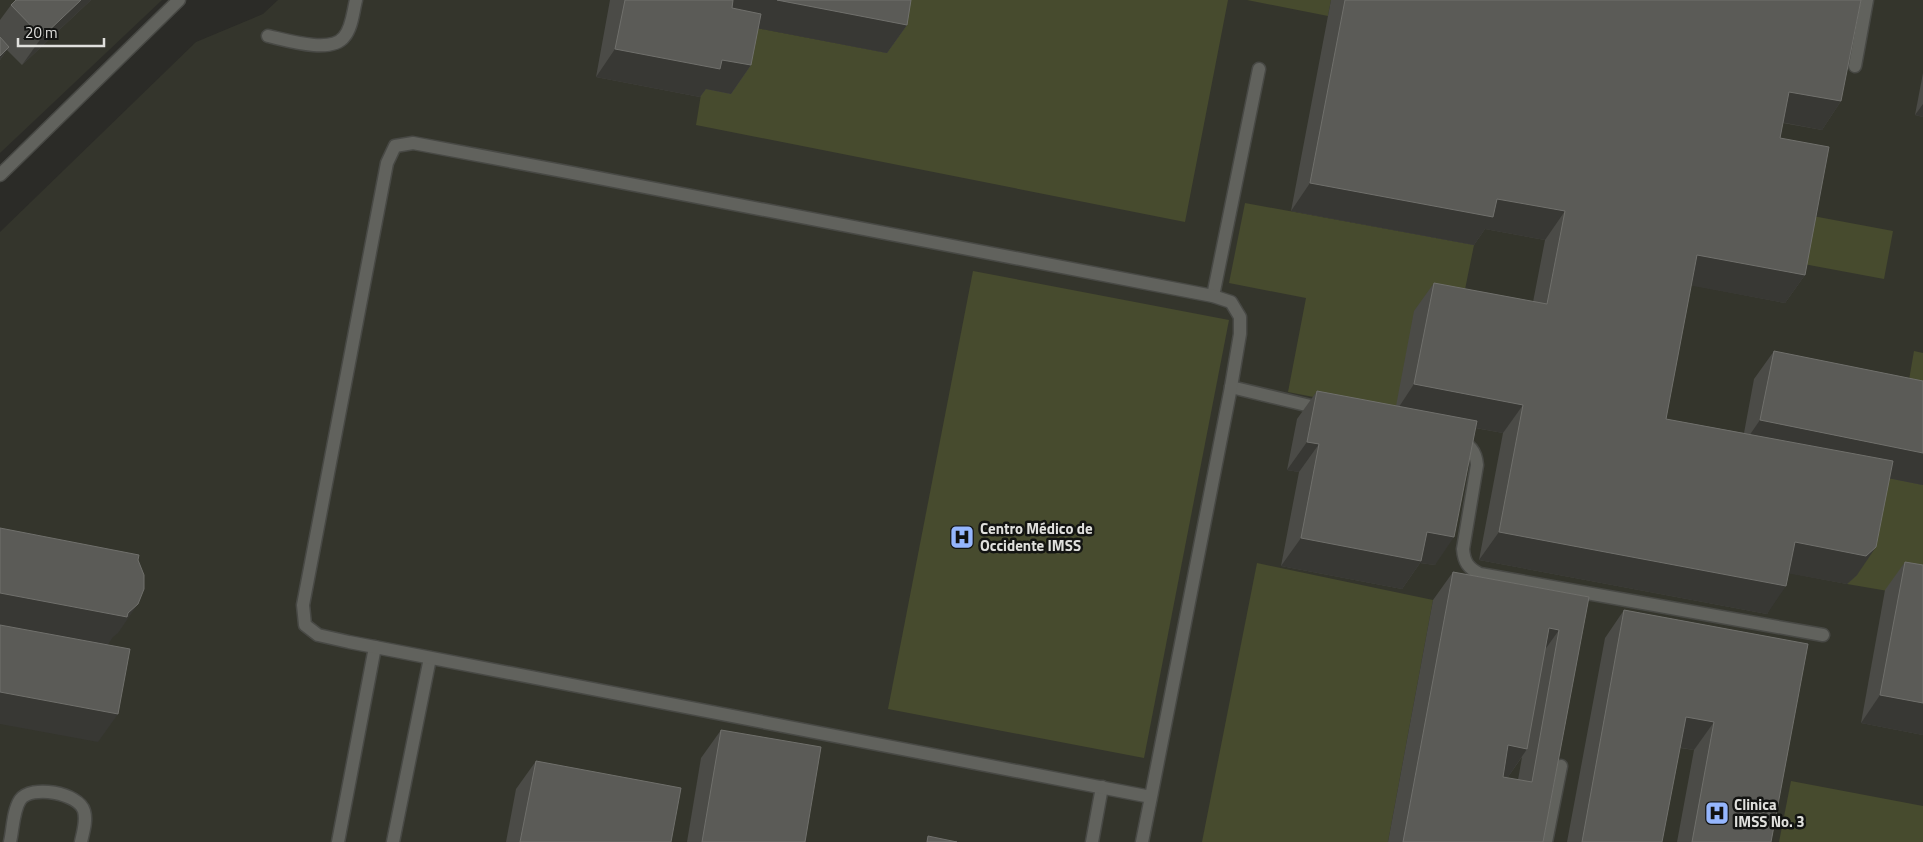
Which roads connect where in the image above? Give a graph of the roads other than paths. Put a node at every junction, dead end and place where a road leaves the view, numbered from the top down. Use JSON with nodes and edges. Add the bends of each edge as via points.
{"nodes":[{"id":1,"x":179,"y":0,"type":"edge"},
{"id":2,"x":356,"y":0,"type":"edge"},
{"id":3,"x":1868,"y":0,"type":"edge"},
{"id":4,"x":268,"y":36,"type":"dead end"},
{"id":5,"x":1855,"y":66,"type":"edge"},
{"id":6,"x":1259,"y":69,"type":"dead end"},
{"id":7,"x":0,"y":175,"type":"edge"},
{"id":8,"x":1213,"y":296,"type":"junction"},
{"id":9,"x":1231,"y":387,"type":"junction"},
{"id":10,"x":1336,"y":412,"type":"edge"},
{"id":11,"x":1442,"y":436,"type":"edge"},
{"id":12,"x":1823,"y":636,"type":"dead end"},
{"id":13,"x":375,"y":648,"type":"junction"},
{"id":14,"x":430,"y":658,"type":"junction"},
{"id":15,"x":1561,"y":766,"type":"edge"},
{"id":16,"x":1102,"y":787,"type":"junction"},
{"id":17,"x":1151,"y":797,"type":"junction"},
{"id":18,"x":10,"y":842,"type":"edge"},
{"id":19,"x":81,"y":842,"type":"edge"},
{"id":20,"x":338,"y":842,"type":"edge"},
{"id":21,"x":393,"y":842,"type":"edge"},
{"id":22,"x":1092,"y":842,"type":"edge"},
{"id":23,"x":1142,"y":842,"type":"edge"},
{"id":24,"x":1546,"y":842,"type":"edge"}],
"edges":[{"from":1,"to":7,"type":"street"},
{"from":2,"to":4,"type":"street","via":[[343,39],[333,45],[320,46]]},
{"from":3,"to":5,"type":"street"},
{"from":6,"to":8,"type":"street"},
{"from":8,"to":9,"type":"street","via":[[1231,302],[1240,317]]},
{"from":8,"to":13,"type":"street","via":[[413,143],[395,146],[387,163],[303,605],[305,625],[318,636]]},
{"from":9,"to":10,"type":"street"},
{"from":9,"to":17,"type":"street"},
{"from":11,"to":12,"type":"street","via":[[1470,446],[1476,455],[1463,549],[1464,560],[1470,569],[1480,574]]},
{"from":13,"to":14,"type":"street"},
{"from":13,"to":20,"type":"street"},
{"from":14,"to":16,"type":"street"},
{"from":14,"to":21,"type":"street"},
{"from":15,"to":24,"type":"street"},
{"from":16,"to":17,"type":"street"},
{"from":16,"to":22,"type":"street"},
{"from":17,"to":23,"type":"street"},
{"from":18,"to":19,"type":"street","via":[[21,799],[30,792],[41,792],[78,801],[84,810],[85,821]]}]}
